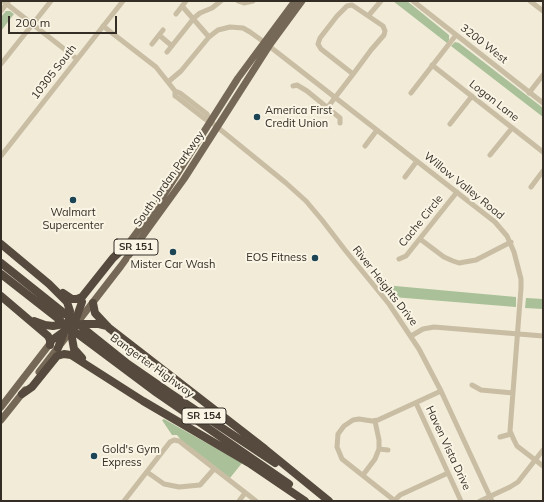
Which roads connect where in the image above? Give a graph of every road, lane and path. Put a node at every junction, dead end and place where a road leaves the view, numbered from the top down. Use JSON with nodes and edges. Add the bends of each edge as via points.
{"nodes":[{"id":1,"x":51,"y":1,"type":"edge"},
{"id":2,"x":123,"y":1,"type":"edge"},
{"id":3,"x":221,"y":1,"type":"edge"},
{"id":4,"x":238,"y":1,"type":"edge"},
{"id":5,"x":252,"y":1,"type":"edge"},
{"id":6,"x":295,"y":1,"type":"edge"},
{"id":7,"x":302,"y":1,"type":"edge"},
{"id":8,"x":381,"y":1,"type":"edge"},
{"id":9,"x":412,"y":1,"type":"edge"},
{"id":10,"x":530,"y":1,"type":"edge"},
{"id":11,"x":6,"y":2,"type":"edge"},
{"id":12,"x":184,"y":3,"type":"edge"},
{"id":13,"x":1,"y":11,"type":"edge"},
{"id":14,"x":543,"y":11,"type":"edge"},
{"id":15,"x":176,"y":14,"type":"dead end"},
{"id":16,"x":370,"y":16,"type":"junction"},
{"id":17,"x":194,"y":18,"type":"junction"},
{"id":18,"x":32,"y":24,"type":"junction"},
{"id":19,"x":103,"y":26,"type":"junction"},
{"id":20,"x":163,"y":30,"type":"dead end"},
{"id":21,"x":159,"y":35,"type":"junction"},
{"id":22,"x":456,"y":35,"type":"junction"},
{"id":23,"x":209,"y":37,"type":"junction"},
{"id":24,"x":152,"y":44,"type":"dead end"},
{"id":25,"x":267,"y":44,"type":"junction"},
{"id":26,"x":172,"y":46,"type":"junction"},
{"id":27,"x":167,"y":52,"type":"dead end"},
{"id":28,"x":77,"y":59,"type":"junction"},
{"id":29,"x":1,"y":64,"type":"edge"},
{"id":30,"x":432,"y":65,"type":"junction"},
{"id":31,"x":353,"y":74,"type":"junction"},
{"id":32,"x":543,"y":75,"type":"edge"},
{"id":33,"x":168,"y":82,"type":"junction"},
{"id":34,"x":293,"y":86,"type":"dead end"},
{"id":35,"x":529,"y":92,"type":"junction"},
{"id":36,"x":411,"y":93,"type":"dead end"},
{"id":37,"x":472,"y":96,"type":"junction"},
{"id":38,"x":335,"y":97,"type":"junction"},
{"id":39,"x":543,"y":103,"type":"edge"},
{"id":40,"x":327,"y":108,"type":"junction"},
{"id":41,"x":211,"y":122,"type":"junction"},
{"id":42,"x":340,"y":123,"type":"dead end"},
{"id":43,"x":450,"y":124,"type":"dead end"},
{"id":44,"x":217,"y":128,"type":"junction"},
{"id":45,"x":512,"y":128,"type":"junction"},
{"id":46,"x":378,"y":130,"type":"junction"},
{"id":47,"x":365,"y":146,"type":"dead end"},
{"id":48,"x":543,"y":152,"type":"edge"},
{"id":49,"x":490,"y":155,"type":"dead end"},
{"id":50,"x":1,"y":156,"type":"edge"},
{"id":51,"x":417,"y":161,"type":"junction"},
{"id":52,"x":543,"y":171,"type":"edge"},
{"id":53,"x":405,"y":177,"type":"dead end"},
{"id":54,"x":531,"y":187,"type":"dead end"},
{"id":55,"x":457,"y":192,"type":"junction"},
{"id":56,"x":420,"y":239,"type":"junction"},
{"id":57,"x":510,"y":242,"type":"junction"},
{"id":58,"x":1,"y":244,"type":"edge"},
{"id":59,"x":128,"y":244,"type":"junction"},
{"id":60,"x":399,"y":259,"type":"dead end"},
{"id":61,"x":1,"y":263,"type":"edge"},
{"id":62,"x":1,"y":274,"type":"edge"},
{"id":63,"x":49,"y":284,"type":"junction"},
{"id":64,"x":1,"y":296,"type":"edge"},
{"id":65,"x":82,"y":302,"type":"joint"},
{"id":66,"x":93,"y":303,"type":"junction"},
{"id":67,"x":29,"y":319,"type":"junction"},
{"id":68,"x":72,"y":324,"type":"junction"},
{"id":69,"x":109,"y":328,"type":"junction"},
{"id":70,"x":518,"y":334,"type":"junction"},
{"id":71,"x":411,"y":336,"type":"junction"},
{"id":72,"x":543,"y":336,"type":"edge"},
{"id":73,"x":55,"y":338,"type":"joint"},
{"id":74,"x":50,"y":344,"type":"junction"},
{"id":75,"x":58,"y":348,"type":"joint"},
{"id":76,"x":97,"y":371,"type":"junction"},
{"id":77,"x":472,"y":385,"type":"dead end"},
{"id":78,"x":441,"y":391,"type":"junction"},
{"id":79,"x":513,"y":393,"type":"junction"},
{"id":80,"x":22,"y":394,"type":"junction"},
{"id":81,"x":416,"y":403,"type":"junction"},
{"id":82,"x":1,"y":407,"type":"edge"},
{"id":83,"x":1,"y":420,"type":"edge"},
{"id":84,"x":375,"y":421,"type":"junction"},
{"id":85,"x":511,"y":434,"type":"junction"},
{"id":86,"x":500,"y":437,"type":"dead end"},
{"id":87,"x":379,"y":449,"type":"junction"},
{"id":88,"x":388,"y":450,"type":"dead end"},
{"id":89,"x":543,"y":450,"type":"edge"},
{"id":90,"x":535,"y":460,"type":"junction"},
{"id":91,"x":543,"y":466,"type":"edge"},
{"id":92,"x":214,"y":469,"type":"junction"},
{"id":93,"x":147,"y":472,"type":"junction"},
{"id":94,"x":448,"y":473,"type":"junction"},
{"id":95,"x":363,"y":475,"type":"junction"},
{"id":96,"x":245,"y":493,"type":"junction"},
{"id":97,"x":491,"y":499,"type":"edge"},
{"id":98,"x":124,"y":501,"type":"edge"},
{"id":99,"x":239,"y":501,"type":"edge"},
{"id":100,"x":256,"y":501,"type":"edge"},
{"id":101,"x":305,"y":501,"type":"edge"},
{"id":102,"x":312,"y":501,"type":"edge"},
{"id":103,"x":328,"y":501,"type":"edge"},
{"id":104,"x":395,"y":501,"type":"edge"},
{"id":105,"x":461,"y":501,"type":"edge"},
{"id":106,"x":480,"y":501,"type":"edge"}],
"edges":[{"from":1,"to":18,"type":"street"},
{"from":2,"to":19,"type":"street","name":"10305 South"},
{"from":3,"to":17,"type":"street"},
{"from":4,"to":5,"type":"street"},
{"from":6,"to":25,"type":"main road","name":"South Jordan Parkway","number":"SR 151"},
{"from":7,"to":25,"type":"main road","name":"South Jordan Parkway","number":"SR 151"},
{"from":8,"to":16,"type":"street"},
{"from":9,"to":22,"type":"street","name":"3200 West"},
{"from":10,"to":14,"type":"street"},
{"from":11,"to":13,"type":"street"},
{"from":11,"to":18,"type":"street"},
{"from":12,"to":15,"type":"street"},
{"from":12,"to":17,"type":"street"},
{"from":16,"to":31,"type":"street","via":[[384,27],[385,33]]},
{"from":16,"to":31,"type":"street","via":[[352,5],[347,6],[319,39],[320,49]]},
{"from":17,"to":23,"type":"street"},
{"from":17,"to":26,"type":"street"},
{"from":18,"to":28,"type":"street"},
{"from":18,"to":29,"type":"street"},
{"from":19,"to":28,"type":"street","name":"10305 South"},
{"from":19,"to":33,"type":"street","name":"River Heights Drive","via":[[150,62]]},
{"from":20,"to":21,"type":"street"},
{"from":21,"to":24,"type":"street"},
{"from":21,"to":26,"type":"street"},
{"from":22,"to":30,"type":"street"},
{"from":22,"to":35,"type":"street","name":"3200 West"},
{"from":23,"to":25,"type":"street","name":"Willow Valley Road","via":[[222,28],[243,28]]},
{"from":23,"to":33,"type":"street","via":[[181,71]]},
{"from":25,"to":38,"type":"street","name":"Willow Valley Road"},
{"from":25,"to":41,"type":"main road","name":"South Jordan Parkway","number":"SR 151","via":[[235,83]]},
{"from":25,"to":44,"type":"main road","name":"South Jordan Parkway","number":"SR 151"},
{"from":26,"to":27,"type":"street"},
{"from":28,"to":50,"type":"street","name":"10305 South"},
{"from":30,"to":36,"type":"street"},
{"from":30,"to":37,"type":"street","name":"Logan Lane"},
{"from":31,"to":38,"type":"street"},
{"from":32,"to":35,"type":"street"},
{"from":33,"to":41,"type":"street","name":"River Heights Drive","via":[[175,91],[175,96],[204,120]]},
{"from":34,"to":40,"type":"street","via":[[301,87]]},
{"from":35,"to":39,"type":"street","name":"3200 West"},
{"from":37,"to":43,"type":"street"},
{"from":37,"to":45,"type":"street","name":"Logan Lane"},
{"from":38,"to":40,"type":"street"},
{"from":38,"to":46,"type":"street","name":"Willow Valley Road"},
{"from":40,"to":42,"type":"street","via":[[340,118]]},
{"from":41,"to":44,"type":"street","name":"River Heights Drive"},
{"from":41,"to":59,"type":"main road","name":"South Jordan Parkway","number":"SR 151","via":[[158,204]]},
{"from":44,"to":66,"type":"main road","name":"South Jordan Parkway","number":"SR 151","via":[[184,179]]},
{"from":44,"to":71,"type":"street","name":"River Heights Drive","via":[[286,182],[308,204],[382,294]]},
{"from":45,"to":48,"type":"street","name":"Logan Lane"},
{"from":45,"to":49,"type":"street"},
{"from":46,"to":47,"type":"street"},
{"from":46,"to":51,"type":"street","name":"Willow Valley Road"},
{"from":51,"to":53,"type":"street"},
{"from":51,"to":55,"type":"street","name":"Willow Valley Road"},
{"from":52,"to":54,"type":"street"},
{"from":55,"to":56,"type":"street","name":"Cache Circle"},
{"from":55,"to":57,"type":"street","name":"Willow Valley Road","via":[[495,222]]},
{"from":56,"to":57,"type":"street","via":[[444,257],[459,262],[473,261]]},
{"from":56,"to":60,"type":"street","name":"Cache Circle","via":[[406,256]]},
{"from":57,"to":70,"type":"street","name":"Willow Valley Road","via":[[521,284]]},
{"from":58,"to":63,"type":"highway"},
{"from":59,"to":63,"type":"highway","via":[[113,258],[81,298],[70,298]]},
{"from":59,"to":65,"type":"main road","name":"South Jordan Parkway","number":"SR 151"},
{"from":61,"to":68,"type":"highway","name":"Bangerter Highway","number":"SR 154"},
{"from":62,"to":68,"type":"highway","name":"Bangerter Highway","number":"SR 154"},
{"from":63,"to":68,"type":"highway","via":[[67,302]]},
{"from":64,"to":67,"type":"highway"},
{"from":65,"to":68,"type":"highway"},
{"from":66,"to":68,"type":"main road","name":"South Jordan Parkway","number":"SR 151"},
{"from":66,"to":69,"type":"highway","via":[[95,313]]},
{"from":67,"to":68,"type":"highway","via":[[50,326]]},
{"from":67,"to":74,"type":"highway","via":[[49,337]]},
{"from":68,"to":69,"type":"highway","via":[[91,323]]},
{"from":68,"to":73,"type":"highway"},
{"from":68,"to":75,"type":"highway"},
{"from":68,"to":76,"type":"highway","via":[[75,351]]},
{"from":68,"to":102,"type":"highway","name":"Bangerter Highway","number":"SR 154","via":[[151,389]]},
{"from":68,"to":103,"type":"highway","name":"Bangerter Highway","number":"SR 154"},
{"from":69,"to":103,"type":"highway"},
{"from":70,"to":71,"type":"street","via":[[434,327],[422,329]]},
{"from":70,"to":72,"type":"street"},
{"from":70,"to":79,"type":"street","name":"Willow Valley Road"},
{"from":71,"to":78,"type":"street","name":"River Heights Drive"},
{"from":73,"to":74,"type":"main road"},
{"from":74,"to":82,"type":"main road"},
{"from":75,"to":80,"type":"main road"},
{"from":76,"to":80,"type":"highway","via":[[73,355],[60,354],[32,387]]},
{"from":76,"to":101,"type":"highway"},
{"from":77,"to":79,"type":"street","via":[[481,390]]},
{"from":78,"to":81,"type":"street"},
{"from":78,"to":97,"type":"street","name":"River Heights Drive"},
{"from":79,"to":85,"type":"street","name":"Willow Valley Road"},
{"from":80,"to":83,"type":"main road"},
{"from":81,"to":84,"type":"street"},
{"from":81,"to":94,"type":"street","name":"Haven Vista Drive"},
{"from":84,"to":87,"type":"street"},
{"from":84,"to":95,"type":"street","via":[[359,419],[350,422],[342,428],[337,437],[336,447],[341,457]]},
{"from":85,"to":86,"type":"street"},
{"from":85,"to":90,"type":"street","via":[[518,446]]},
{"from":87,"to":88,"type":"street"},
{"from":87,"to":95,"type":"street"},
{"from":89,"to":90,"type":"street"},
{"from":90,"to":91,"type":"street"},
{"from":90,"to":97,"type":"street","via":[[518,482]]},
{"from":92,"to":93,"type":"street","via":[[200,485],[179,487],[164,484]]},
{"from":92,"to":93,"type":"street","via":[[179,441],[174,440]]},
{"from":92,"to":96,"type":"street"},
{"from":93,"to":98,"type":"street"},
{"from":94,"to":104,"type":"street","via":[[399,496]]},
{"from":94,"to":105,"type":"street","name":"Haven Vista Drive"},
{"from":95,"to":104,"type":"street"},
{"from":96,"to":99,"type":"street"},
{"from":96,"to":100,"type":"street"},
{"from":97,"to":106,"type":"street"}]}
